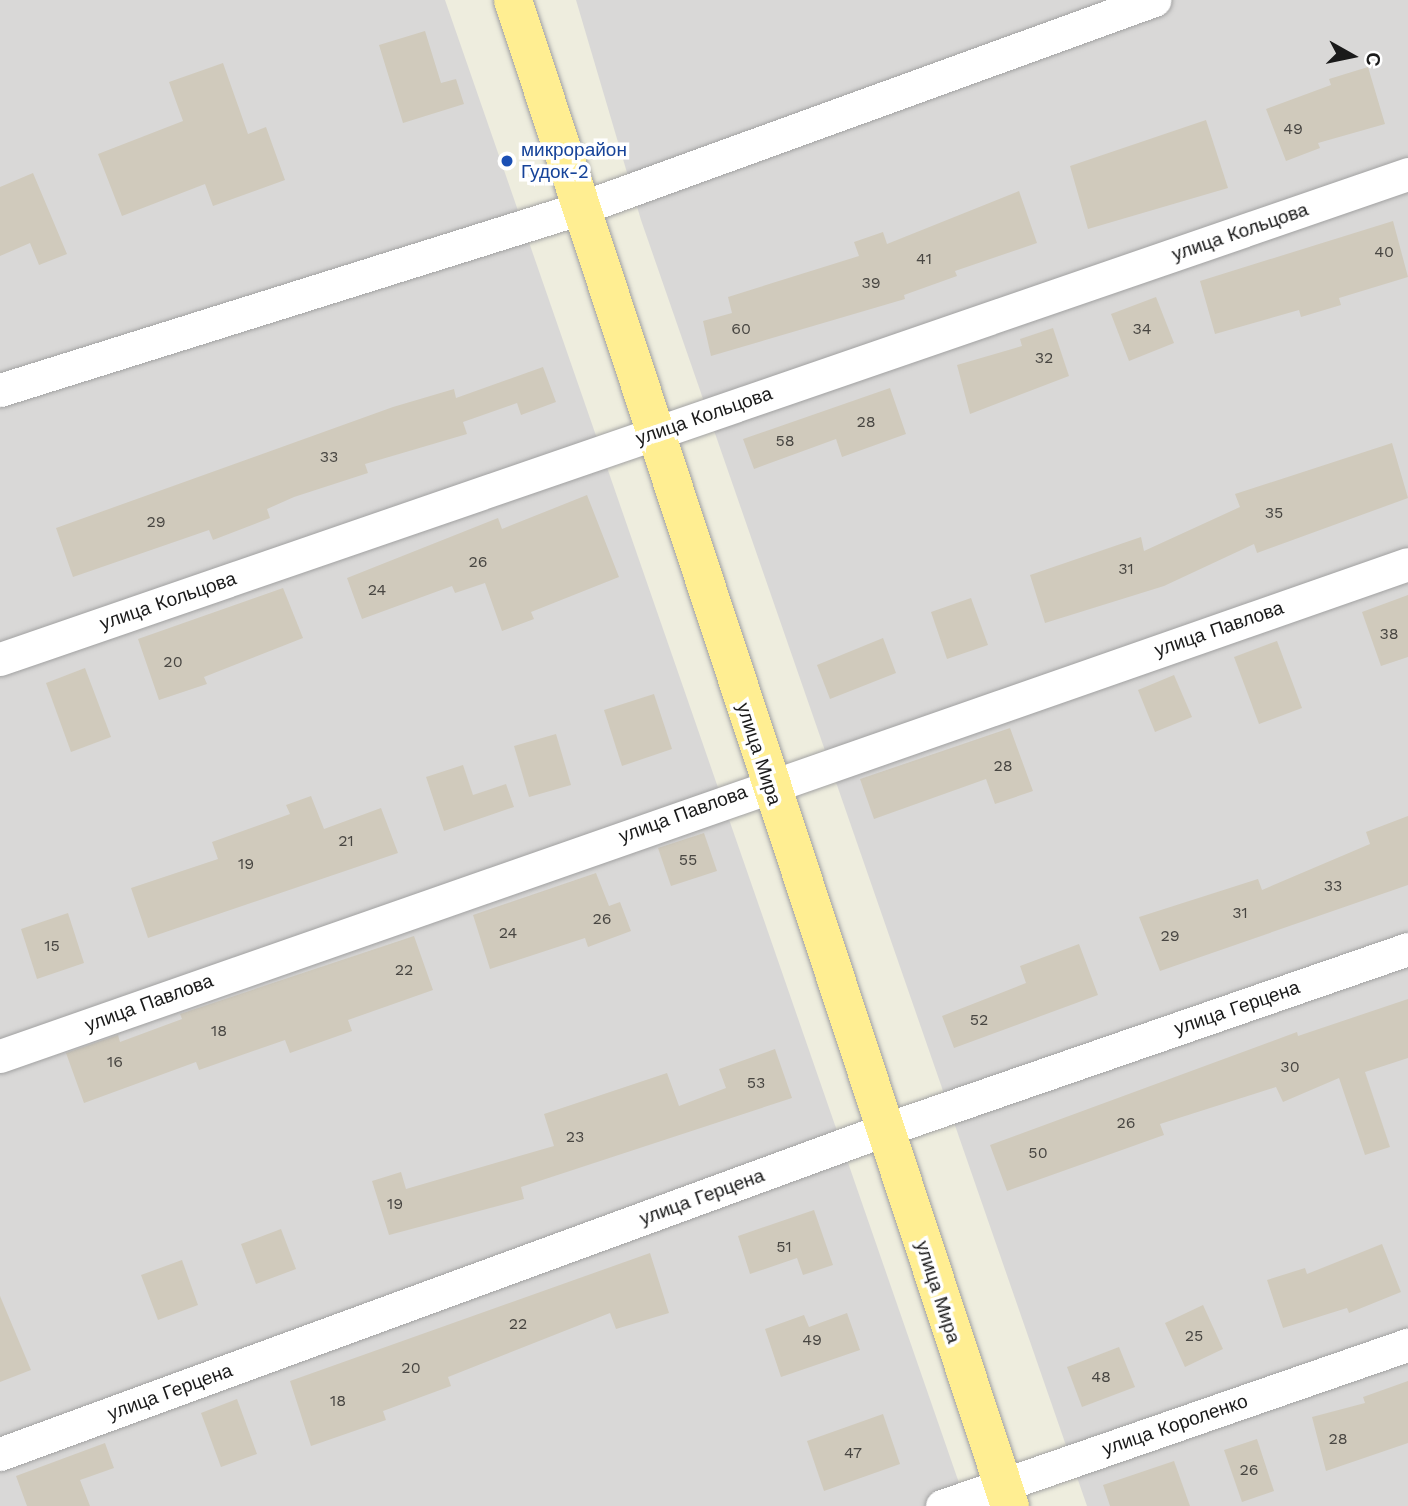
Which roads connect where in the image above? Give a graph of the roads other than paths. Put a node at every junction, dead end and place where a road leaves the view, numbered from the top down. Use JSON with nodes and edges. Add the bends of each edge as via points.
{"nodes":[{"id":1,"x":513,"y":0,"type":"edge"},
{"id":2,"x":1154,"y":0,"type":"edge"},
{"id":3,"x":1111,"y":7,"type":"edge"},
{"id":4,"x":1408,"y":174,"type":"edge"},
{"id":5,"x":581,"y":208,"type":"junction"},
{"id":6,"x":0,"y":390,"type":"edge"},
{"id":7,"x":658,"y":432,"type":"junction"},
{"id":8,"x":1408,"y":564,"type":"edge"},
{"id":9,"x":0,"y":659,"type":"edge"},
{"id":10,"x":768,"y":783,"type":"junction"},
{"id":11,"x":1408,"y":949,"type":"edge"},
{"id":12,"x":0,"y":1056,"type":"edge"},
{"id":13,"x":884,"y":1130,"type":"junction"},
{"id":14,"x":1408,"y":1345,"type":"edge"},
{"id":15,"x":0,"y":1454,"type":"edge"},
{"id":16,"x":1006,"y":1496,"type":"edge"},
{"id":17,"x":942,"y":1506,"type":"edge"}],
"edges":[{"from":1,"to":5,"type":"main road","name":"улица Мира"},
{"from":2,"to":3,"type":"street"},
{"from":3,"to":5,"type":"street"},
{"from":4,"to":7,"type":"street","name":"улица Кольцова"},
{"from":5,"to":6,"type":"street"},
{"from":5,"to":7,"type":"main road","name":"улица Мира"},
{"from":7,"to":9,"type":"street","name":"улица Кольцова"},
{"from":7,"to":10,"type":"main road","name":"улица Мира"},
{"from":8,"to":10,"type":"street","name":"улица Павлова"},
{"from":10,"to":12,"type":"street","name":"улица Павлова"},
{"from":10,"to":13,"type":"main road","name":"улица Мира"},
{"from":11,"to":13,"type":"street","name":"улица Герцена"},
{"from":13,"to":15,"type":"street","name":"улица Герцена"},
{"from":13,"to":16,"type":"main road","name":"улица Мира"},
{"from":14,"to":16,"type":"street","name":"улица Короленко"},
{"from":16,"to":17,"type":"street","name":"улица Короленко"}]}
